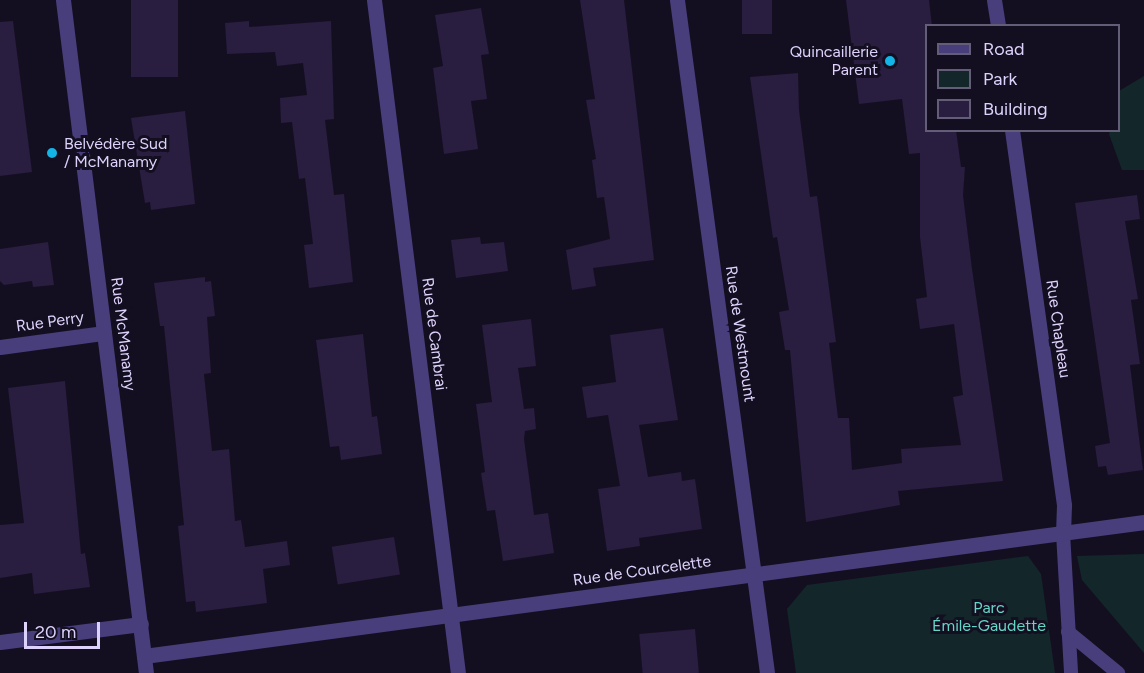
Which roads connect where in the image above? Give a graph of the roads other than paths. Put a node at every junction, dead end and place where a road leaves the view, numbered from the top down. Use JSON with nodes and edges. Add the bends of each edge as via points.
{"nodes":[{"id":1,"x":63,"y":0,"type":"edge"},
{"id":2,"x":374,"y":0,"type":"edge"},
{"id":3,"x":677,"y":0,"type":"edge"},
{"id":4,"x":994,"y":0,"type":"edge"},
{"id":5,"x":998,"y":24,"type":"edge"},
{"id":6,"x":1012,"y":132,"type":"edge"},
{"id":7,"x":104,"y":333,"type":"junction"},
{"id":8,"x":0,"y":347,"type":"edge"},
{"id":9,"x":1144,"y":522,"type":"edge"},
{"id":10,"x":1063,"y":533,"type":"junction"},
{"id":11,"x":754,"y":574,"type":"junction"},
{"id":12,"x":451,"y":615,"type":"junction"},
{"id":13,"x":141,"y":624,"type":"junction"},
{"id":14,"x":1068,"y":632,"type":"junction"},
{"id":15,"x":0,"y":642,"type":"edge"},
{"id":16,"x":144,"y":656,"type":"junction"},
{"id":17,"x":146,"y":673,"type":"edge"},
{"id":18,"x":458,"y":673,"type":"edge"},
{"id":19,"x":767,"y":673,"type":"edge"},
{"id":20,"x":1071,"y":673,"type":"edge"},
{"id":21,"x":1118,"y":673,"type":"edge"}],
"edges":[{"from":1,"to":7,"type":"street","name":"Rue McManamy"},
{"from":2,"to":12,"type":"street","name":"Rue de Cambrai"},
{"from":3,"to":11,"type":"street","name":"Rue de Westmount"},
{"from":4,"to":5,"type":"street"},
{"from":6,"to":10,"type":"street","name":"Rue Chapleau","via":[[1064,505]]},
{"from":7,"to":8,"type":"street","name":"Rue Perry"},
{"from":7,"to":13,"type":"street","name":"Rue McManamy"},
{"from":9,"to":10,"type":"street","name":"Rue de Courcelette"},
{"from":10,"to":11,"type":"street","name":"Rue de Courcelette"},
{"from":10,"to":14,"type":"lane"},
{"from":11,"to":12,"type":"street","name":"Rue de Courcelette"},
{"from":11,"to":19,"type":"street","name":"Rue de Westmount"},
{"from":12,"to":16,"type":"street","name":"Rue de Courcelette"},
{"from":12,"to":18,"type":"street","name":"Rue de Cambrai"},
{"from":13,"to":15,"type":"street"},
{"from":13,"to":16,"type":"street","name":"Rue McManamy"},
{"from":14,"to":20,"type":"lane"},
{"from":14,"to":21,"type":"lane"},
{"from":16,"to":17,"type":"street","name":"Rue McManamy"}]}
